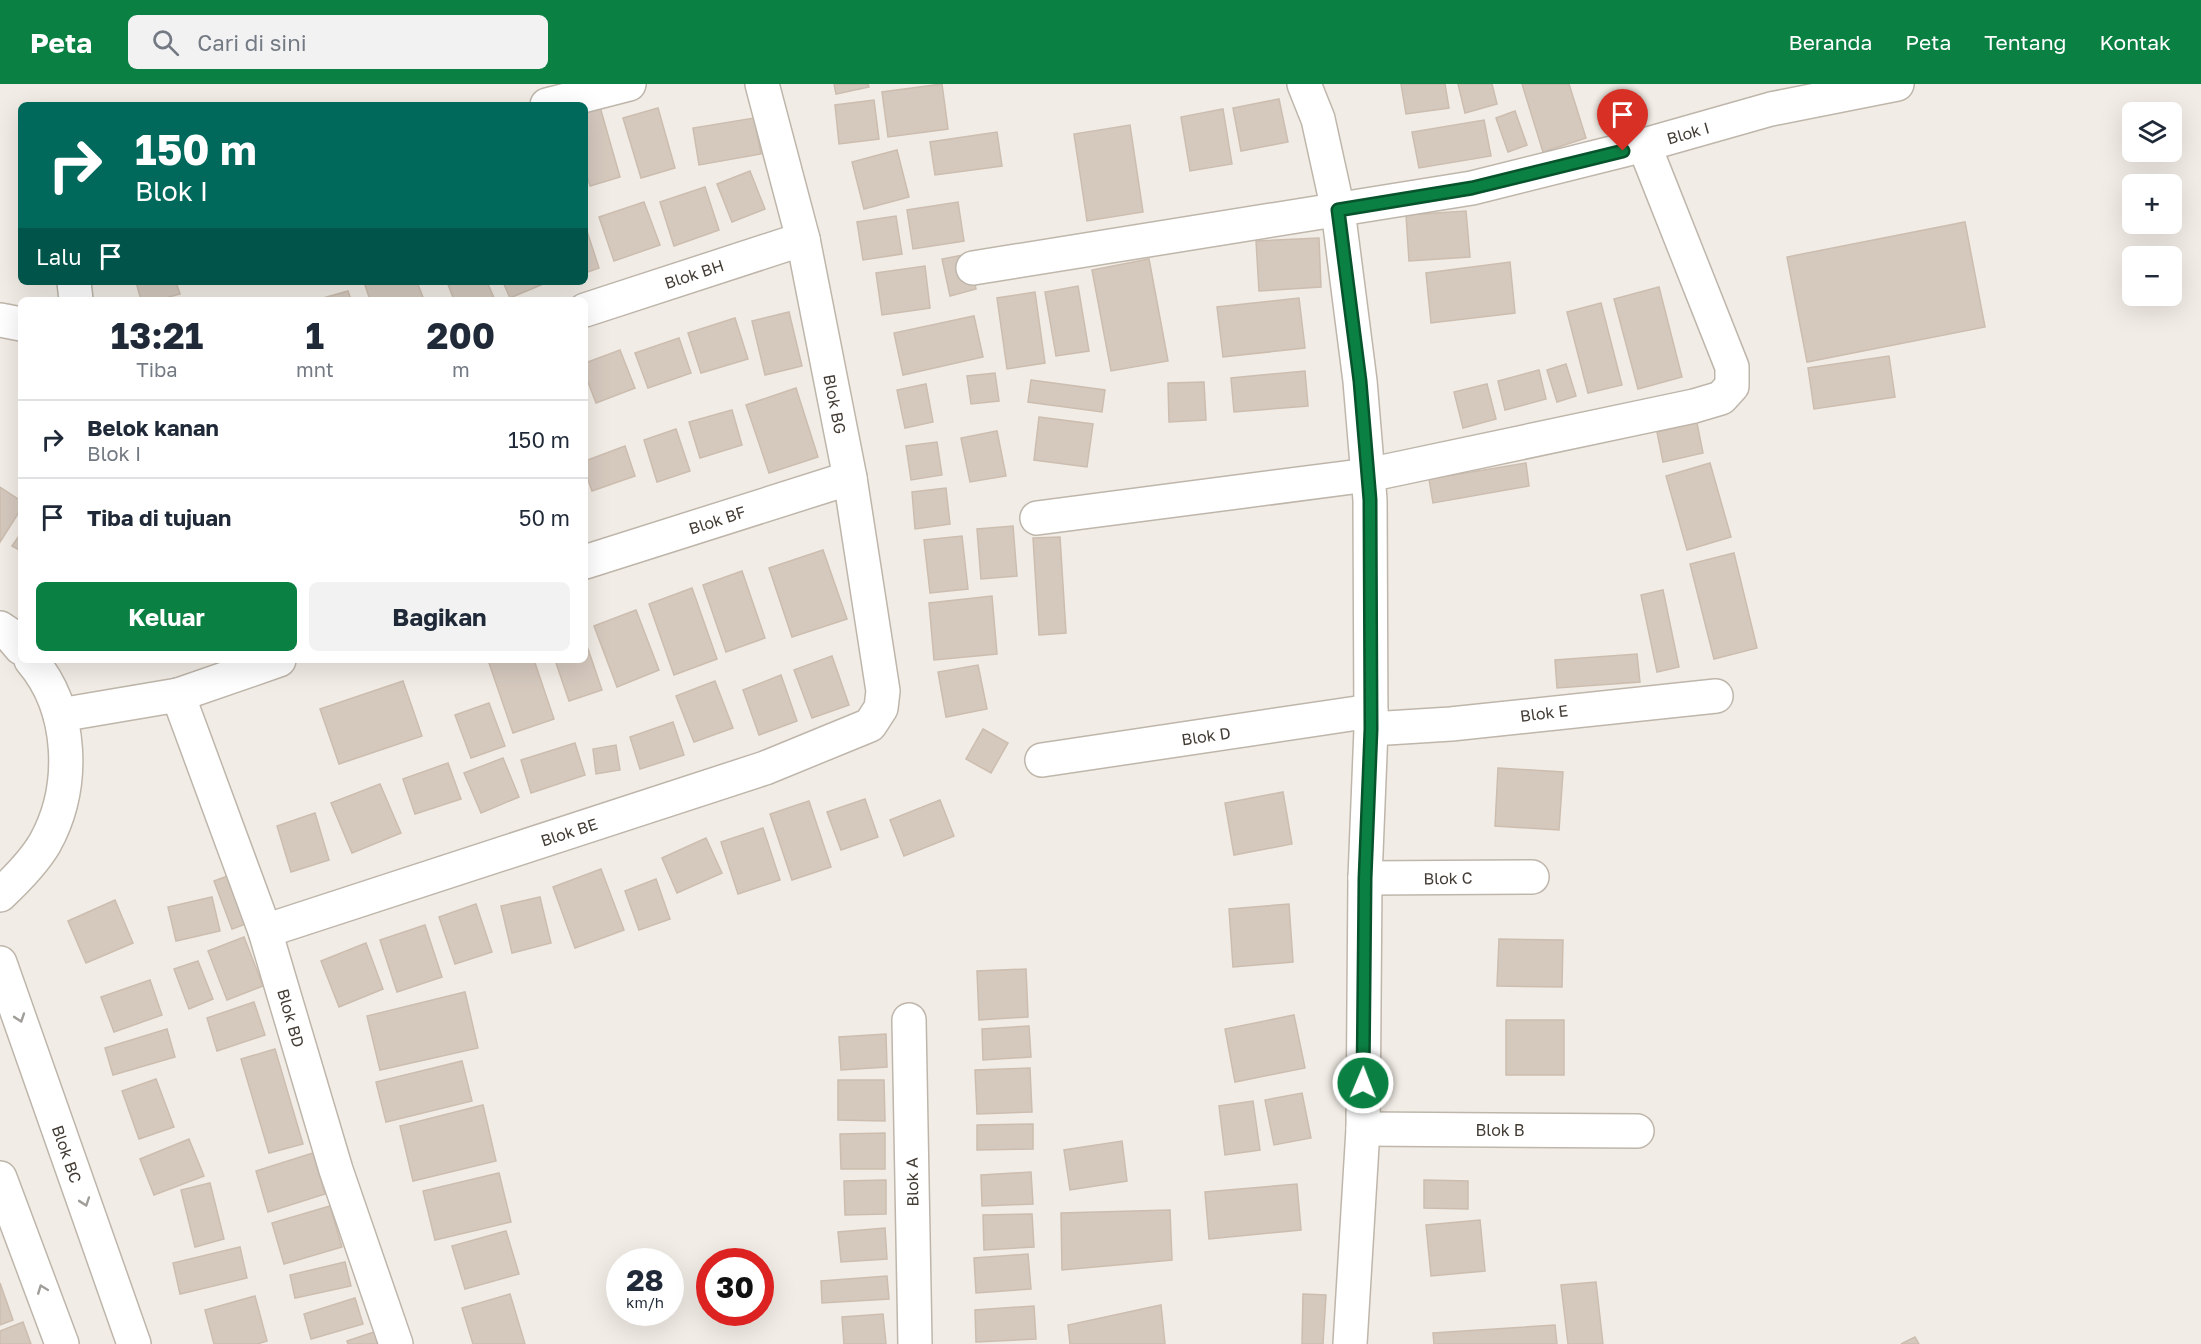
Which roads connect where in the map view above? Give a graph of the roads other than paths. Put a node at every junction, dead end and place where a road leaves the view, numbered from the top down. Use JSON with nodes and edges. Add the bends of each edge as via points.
{"nodes":[{"id":1,"x":629,"y":84,"type":"edge"},
{"id":2,"x":762,"y":84,"type":"edge"},
{"id":3,"x":1304,"y":84,"type":"edge"},
{"id":4,"x":1897,"y":84,"type":"edge"},
{"id":5,"x":559,"y":102,"type":"edge"},
{"id":6,"x":1644,"y":145,"type":"junction"},
{"id":7,"x":1338,"y":210,"type":"junction"},
{"id":8,"x":803,"y":239,"type":"junction"},
{"id":9,"x":974,"y":268,"type":"dead end"},
{"id":10,"x":588,"y":309,"type":"edge"},
{"id":11,"x":0,"y":321,"type":"edge"},
{"id":12,"x":18,"y":324,"type":"edge"},
{"id":13,"x":1368,"y":475,"type":"junction"},
{"id":14,"x":850,"y":478,"type":"junction"},
{"id":15,"x":1037,"y":518,"type":"dead end"},
{"id":16,"x":588,"y":561,"type":"edge"},
{"id":17,"x":0,"y":628,"type":"edge"},
{"id":18,"x":18,"y":644,"type":"edge"},
{"id":19,"x":33,"y":663,"type":"edge"},
{"id":20,"x":270,"y":663,"type":"edge"},
{"id":21,"x":178,"y":695,"type":"junction"},
{"id":22,"x":1716,"y":696,"type":"dead end"},
{"id":23,"x":60,"y":715,"type":"junction"},
{"id":24,"x":1371,"y":720,"type":"junction"},
{"id":25,"x":870,"y":725,"type":"joint"},
{"id":26,"x":1042,"y":760,"type":"dead end"},
{"id":27,"x":1532,"y":877,"type":"dead end"},
{"id":28,"x":1365,"y":879,"type":"junction"},
{"id":29,"x":0,"y":895,"type":"edge"},
{"id":30,"x":265,"y":931,"type":"junction"},
{"id":31,"x":0,"y":963,"type":"edge"},
{"id":32,"x":909,"y":1020,"type":"dead end"},
{"id":33,"x":1363,"y":1129,"type":"junction"},
{"id":34,"x":1637,"y":1131,"type":"dead end"},
{"id":35,"x":0,"y":1178,"type":"edge"},
{"id":36,"x":62,"y":1344,"type":"edge"},
{"id":37,"x":134,"y":1344,"type":"edge"},
{"id":38,"x":396,"y":1344,"type":"edge"},
{"id":39,"x":915,"y":1344,"type":"edge"},
{"id":40,"x":1350,"y":1344,"type":"edge"}],
"edges":[{"from":1,"to":5,"type":"street"},
{"from":2,"to":8,"type":"street","name":"Blok BG"},
{"from":3,"to":7,"type":"street","via":[[1318,119]]},
{"from":4,"to":6,"type":"street","name":"Blok I","via":[[1771,109]]},
{"from":6,"to":7,"type":"street","name":"Blok I","via":[[1472,188]]},
{"from":6,"to":13,"type":"street","via":[[1732,367],[1732,386],[1721,398],[1694,406]]},
{"from":7,"to":9,"type":"street","name":"Blok I"},
{"from":7,"to":13,"type":"street"},
{"from":8,"to":10,"type":"street","name":"Blok BH"},
{"from":8,"to":14,"type":"street","name":"Blok BG"},
{"from":11,"to":12,"type":"street"},
{"from":13,"to":15,"type":"street"},
{"from":13,"to":24,"type":"street"},
{"from":14,"to":16,"type":"street","name":"Blok BF"},
{"from":14,"to":25,"type":"street","name":"Blok BG","via":[[883,691],[881,708]]},
{"from":17,"to":18,"type":"street"},
{"from":19,"to":23,"type":"street"},
{"from":20,"to":21,"type":"street"},
{"from":21,"to":23,"type":"street"},
{"from":21,"to":30,"type":"street","name":"Blok BD"},
{"from":22,"to":24,"type":"street","name":"Blok E","via":[[1451,724]]},
{"from":23,"to":29,"type":"street","via":[[67,758],[61,802],[45,843]]},
{"from":24,"to":26,"type":"street","name":"Blok D"},
{"from":24,"to":28,"type":"street"},
{"from":25,"to":30,"type":"street","name":"Blok BE","via":[[765,768]]},
{"from":27,"to":28,"type":"street","name":"Blok C"},
{"from":28,"to":33,"type":"street"},
{"from":30,"to":38,"type":"street","name":"Blok BD","via":[[336,1170]]},
{"from":31,"to":37,"type":"street","name":"Blok BC","one_way":true},
{"from":32,"to":39,"type":"street","name":"Blok A"},
{"from":33,"to":34,"type":"street","name":"Blok B"},
{"from":33,"to":40,"type":"street"},
{"from":36,"to":35,"type":"street","one_way":true}]}
